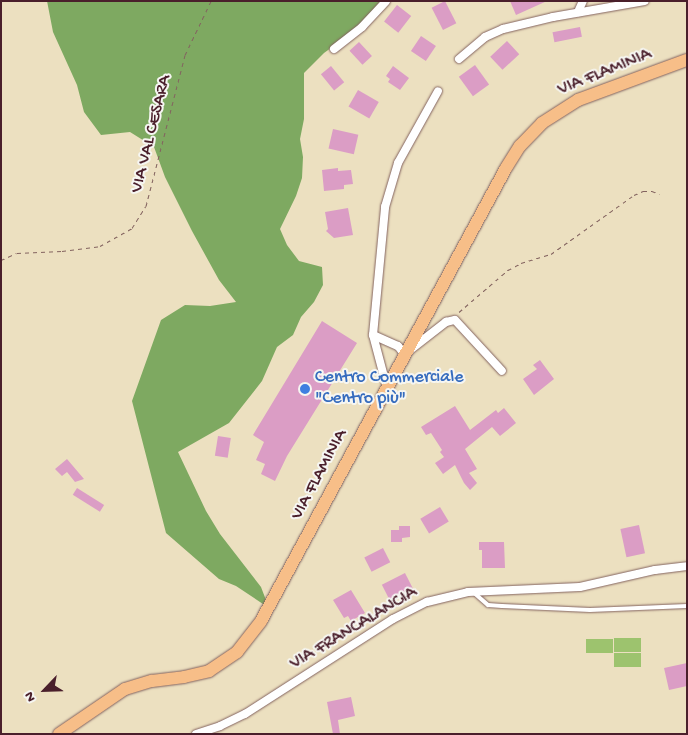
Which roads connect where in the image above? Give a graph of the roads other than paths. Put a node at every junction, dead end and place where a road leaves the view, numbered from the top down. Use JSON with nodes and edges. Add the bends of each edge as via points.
{"nodes":[{"id":1,"x":386,"y":1,"type":"edge"},
{"id":2,"x":584,"y":1,"type":"edge"},
{"id":3,"x":645,"y":1,"type":"edge"},
{"id":4,"x":578,"y":12,"type":"junction"},
{"id":5,"x":334,"y":49,"type":"dead end"},
{"id":6,"x":459,"y":59,"type":"dead end"},
{"id":7,"x":687,"y":60,"type":"edge"},
{"id":8,"x":438,"y":91,"type":"dead end"},
{"id":9,"x":373,"y":335,"type":"junction"},
{"id":10,"x":406,"y":354,"type":"junction"},
{"id":11,"x":381,"y":368,"type":"junction"},
{"id":12,"x":502,"y":371,"type":"dead end"},
{"id":13,"x":395,"y":373,"type":"junction"},
{"id":14,"x":387,"y":388,"type":"junction"},
{"id":15,"x":687,"y":566,"type":"edge"},
{"id":16,"x":474,"y":592,"type":"junction"},
{"id":17,"x":687,"y":606,"type":"edge"},
{"id":18,"x":59,"y":734,"type":"edge"},
{"id":19,"x":196,"y":734,"type":"edge"}],
"edges":[{"from":1,"to":5,"type":"street","via":[[362,27]]},
{"from":2,"to":4,"type":"street"},
{"from":3,"to":4,"type":"street"},
{"from":4,"to":6,"type":"street","via":[[492,33]]},
{"from":7,"to":10,"type":"main road","name":"VIA FLAMINIA","via":[[586,96],[549,118],[530,134],[506,168]]},
{"from":8,"to":9,"type":"street","via":[[413,133],[388,188]]},
{"from":9,"to":10,"type":"street","via":[[398,346]]},
{"from":9,"to":11,"type":"street"},
{"from":10,"to":12,"type":"street","via":[[449,320],[460,323]]},
{"from":10,"to":13,"type":"main road","name":"VIA FLAMINIA"},
{"from":11,"to":13,"type":"street"},
{"from":11,"to":14,"type":"street"},
{"from":13,"to":14,"type":"main road","name":"VIA FLAMINIA"},
{"from":14,"to":18,"type":"main road","name":"VIA FLAMINIA","via":[[261,621],[237,652],[209,671],[152,680],[125,689]]},
{"from":15,"to":16,"type":"street","name":"VIA FRANCALANCIA","via":[[580,587]]},
{"from":16,"to":17,"type":"lane","via":[[488,605],[502,606],[590,610]]},
{"from":16,"to":19,"type":"street","name":"VIA FRANCALANCIA","via":[[420,605],[253,709]]}]}
